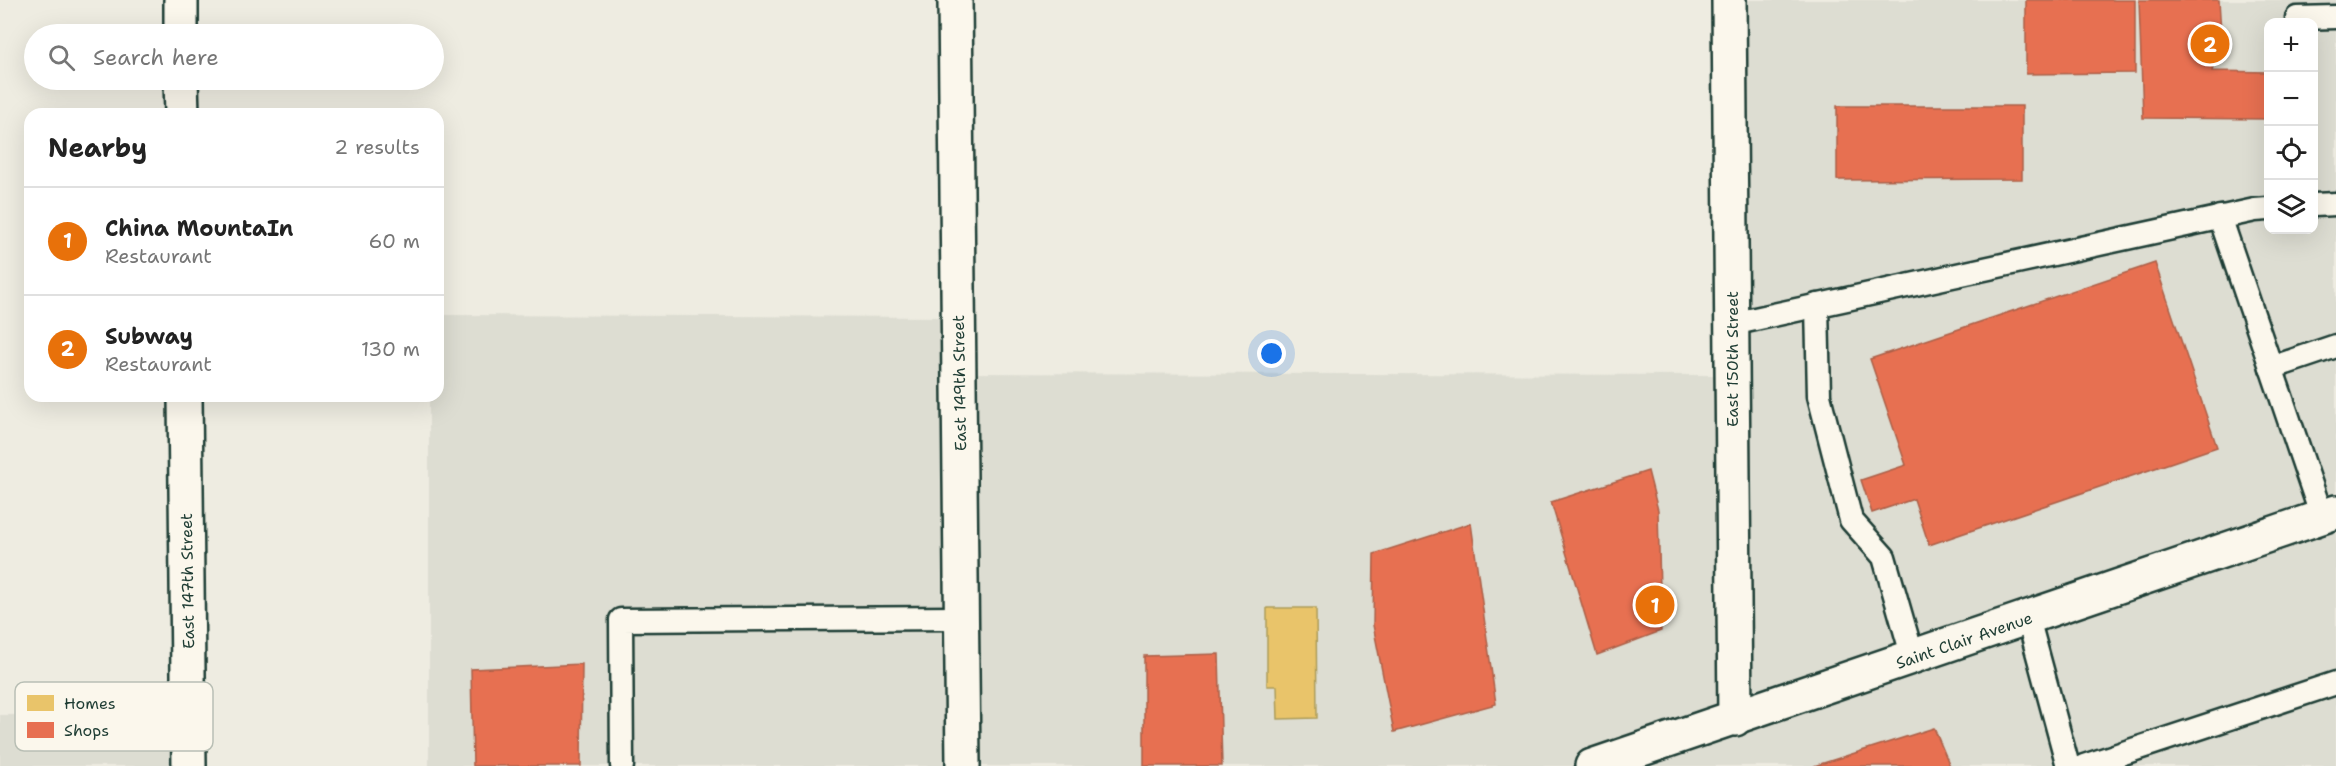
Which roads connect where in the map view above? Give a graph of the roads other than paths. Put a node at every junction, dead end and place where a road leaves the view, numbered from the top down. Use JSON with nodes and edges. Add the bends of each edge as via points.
{"nodes":[{"id":1,"x":181,"y":0,"type":"edge"},
{"id":2,"x":955,"y":0,"type":"edge"},
{"id":3,"x":1729,"y":0,"type":"edge"},
{"id":4,"x":2336,"y":17,"type":"edge"},
{"id":5,"x":2297,"y":18,"type":"dead end"},
{"id":6,"x":181,"y":24,"type":"edge"},
{"id":7,"x":182,"y":90,"type":"edge"},
{"id":8,"x":182,"y":108,"type":"edge"},
{"id":9,"x":2336,"y":204,"type":"edge"},
{"id":10,"x":2318,"y":205,"type":"edge"},
{"id":11,"x":2264,"y":210,"type":"edge"},
{"id":12,"x":2220,"y":217,"type":"junction"},
{"id":13,"x":1817,"y":305,"type":"junction"},
{"id":14,"x":1732,"y":324,"type":"junction"},
{"id":15,"x":2336,"y":346,"type":"edge"},
{"id":16,"x":2271,"y":368,"type":"junction"},
{"id":17,"x":185,"y":402,"type":"edge"},
{"id":18,"x":2329,"y":515,"type":"edge"},
{"id":19,"x":962,"y":618,"type":"junction"},
{"id":20,"x":2028,"y":618,"type":"junction"},
{"id":21,"x":1912,"y":658,"type":"junction"},
{"id":22,"x":188,"y":682,"type":"edge"},
{"id":23,"x":2336,"y":683,"type":"edge"},
{"id":24,"x":1735,"y":719,"type":"junction"},
{"id":25,"x":189,"y":751,"type":"edge"},
{"id":26,"x":189,"y":766,"type":"edge"},
{"id":27,"x":621,"y":766,"type":"edge"},
{"id":28,"x":963,"y":766,"type":"edge"},
{"id":29,"x":1592,"y":766,"type":"edge"},
{"id":30,"x":2068,"y":766,"type":"edge"},
{"id":31,"x":2084,"y":766,"type":"edge"}],
"edges":[{"from":1,"to":6,"type":"street"},
{"from":2,"to":19,"type":"street","name":"East 149th Street"},
{"from":3,"to":14,"type":"street","name":"East 150th Street"},
{"from":4,"to":5,"type":"lane"},
{"from":7,"to":8,"type":"street"},
{"from":9,"to":10,"type":"lane"},
{"from":11,"to":12,"type":"lane"},
{"from":12,"to":13,"type":"lane"},
{"from":12,"to":16,"type":"lane"},
{"from":13,"to":14,"type":"lane"},
{"from":13,"to":21,"type":"lane","via":[[1819,396],[1851,520],[1884,557]]},
{"from":14,"to":24,"type":"street","name":"East 150th Street"},
{"from":15,"to":16,"type":"lane"},
{"from":16,"to":18,"type":"lane"},
{"from":17,"to":22,"type":"street","name":"East 147th Street"},
{"from":18,"to":20,"type":"street","name":"Saint Clair Avenue"},
{"from":19,"to":27,"type":"lane","via":[[621,620]]},
{"from":19,"to":28,"type":"street","name":"East 149th Street"},
{"from":20,"to":21,"type":"street","name":"Saint Clair Avenue"},
{"from":20,"to":30,"type":"lane"},
{"from":21,"to":24,"type":"street","name":"Saint Clair Avenue"},
{"from":23,"to":31,"type":"lane"},
{"from":24,"to":29,"type":"street","name":"Saint Clair Avenue"},
{"from":25,"to":26,"type":"street","name":"East 147th Street"}]}
